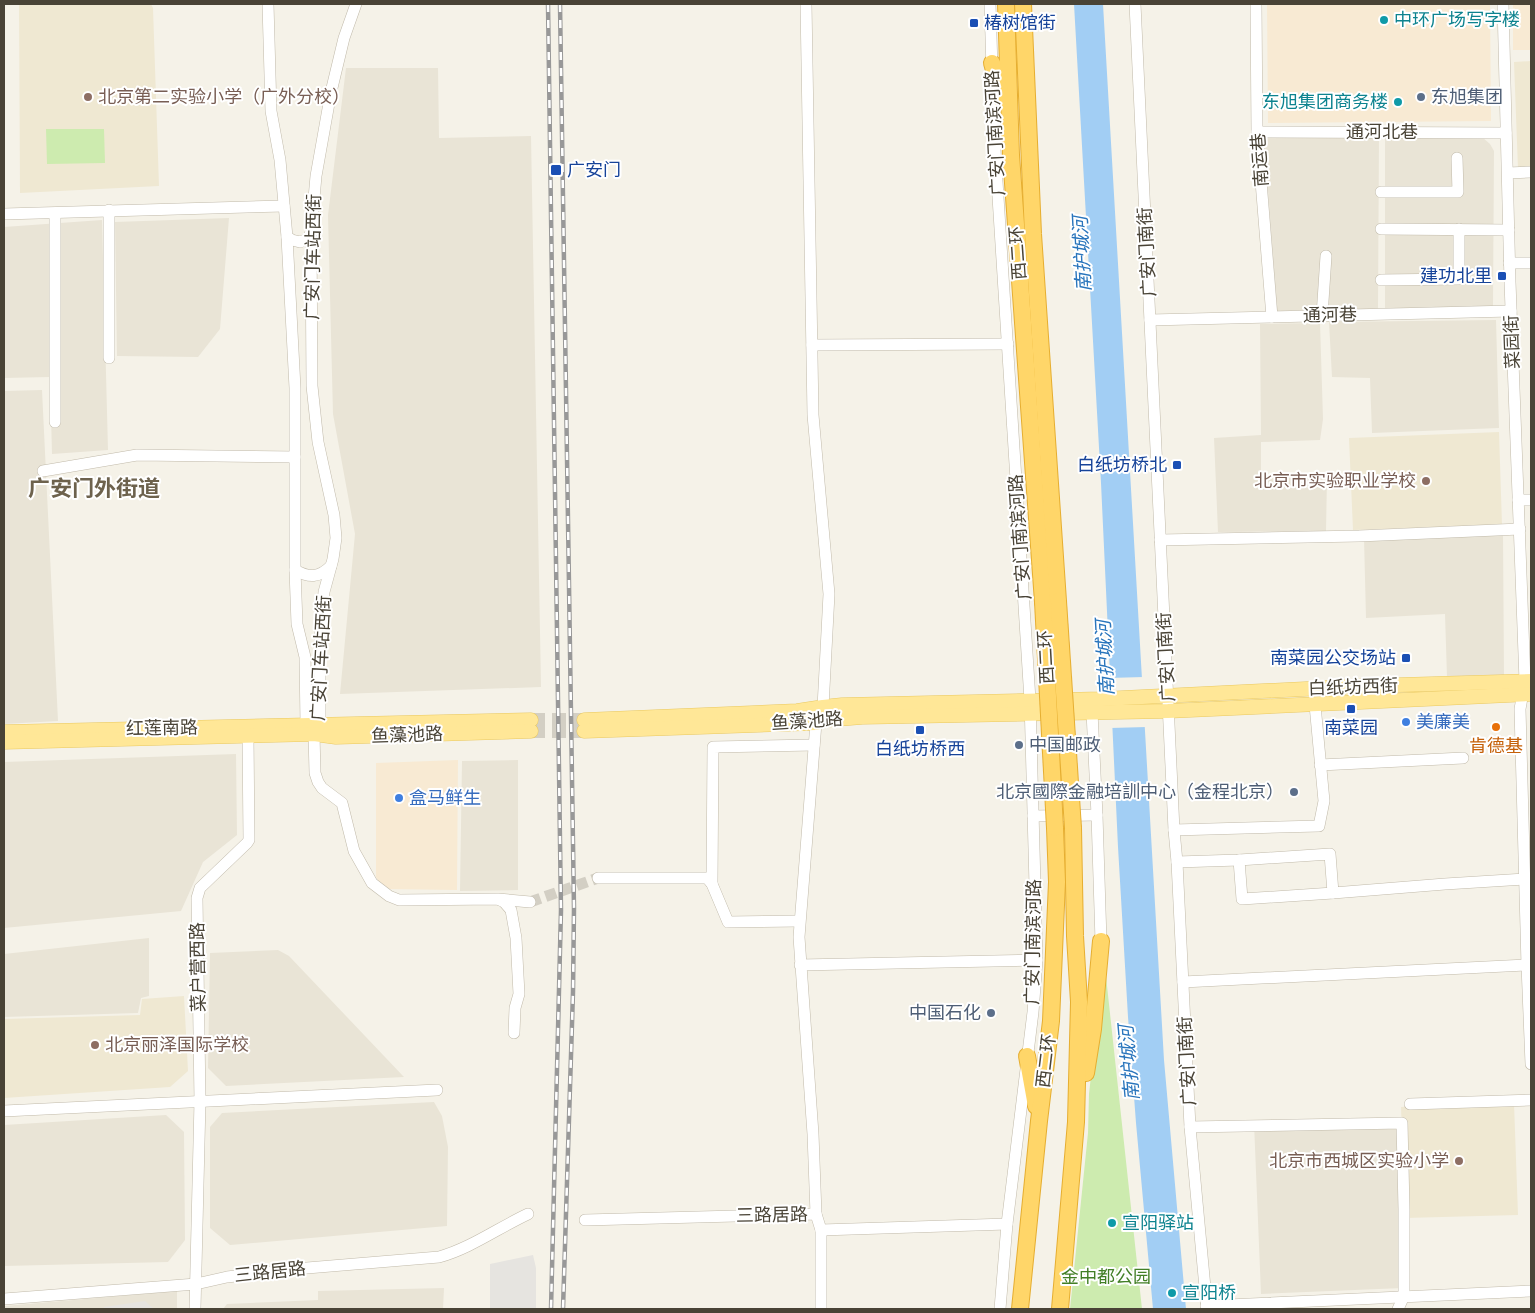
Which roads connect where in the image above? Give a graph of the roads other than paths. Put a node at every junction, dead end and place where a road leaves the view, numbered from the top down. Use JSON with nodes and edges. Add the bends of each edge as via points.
{"nodes":[{"id":1,"x":268,"y":4,"type":"edge"},
{"id":2,"x":356,"y":4,"type":"edge"},
{"id":3,"x":806,"y":4,"type":"edge"},
{"id":4,"x":990,"y":4,"type":"edge"},
{"id":5,"x":1006,"y":4,"type":"edge"},
{"id":6,"x":1023,"y":4,"type":"edge"},
{"id":7,"x":1135,"y":4,"type":"edge"},
{"id":8,"x":1141,"y":4,"type":"edge"},
{"id":9,"x":1256,"y":4,"type":"edge"},
{"id":10,"x":1503,"y":4,"type":"edge"},
{"id":11,"x":992,"y":63,"type":"junction"},
{"id":12,"x":1010,"y":123,"type":"junction"},
{"id":13,"x":1257,"y":132,"type":"junction"},
{"id":14,"x":1506,"y":133,"type":"junction"},
{"id":15,"x":1457,"y":158,"type":"dead end"},
{"id":16,"x":1531,"y":172,"type":"edge"},
{"id":17,"x":1508,"y":173,"type":"junction"},
{"id":18,"x":1381,"y":192,"type":"dead end"},
{"id":19,"x":284,"y":206,"type":"junction"},
{"id":20,"x":109,"y":210,"type":"junction"},
{"id":21,"x":55,"y":213,"type":"junction"},
{"id":22,"x":4,"y":214,"type":"edge"},
{"id":23,"x":1381,"y":228,"type":"dead end"},
{"id":24,"x":1459,"y":229,"type":"junction"},
{"id":25,"x":1509,"y":230,"type":"junction"},
{"id":26,"x":311,"y":232,"type":"junction"},
{"id":27,"x":287,"y":237,"type":"junction"},
{"id":28,"x":1326,"y":256,"type":"dead end"},
{"id":29,"x":1510,"y":263,"type":"junction"},
{"id":30,"x":1531,"y":263,"type":"edge"},
{"id":31,"x":1381,"y":280,"type":"dead end"},
{"id":32,"x":1511,"y":311,"type":"junction"},
{"id":33,"x":1322,"y":316,"type":"junction"},
{"id":34,"x":1272,"y":317,"type":"junction"},
{"id":35,"x":1153,"y":320,"type":"junction"},
{"id":36,"x":1008,"y":344,"type":"junction"},
{"id":37,"x":812,"y":345,"type":"junction"},
{"id":38,"x":108,"y":358,"type":"dead end"},
{"id":39,"x":312,"y":386,"type":"junction"},
{"id":40,"x":295,"y":388,"type":"junction"},
{"id":41,"x":55,"y":422,"type":"dead end"},
{"id":42,"x":295,"y":457,"type":"junction"},
{"id":43,"x":43,"y":471,"type":"dead end"},
{"id":44,"x":1518,"y":500,"type":"junction"},
{"id":45,"x":1531,"y":500,"type":"edge"},
{"id":46,"x":1520,"y":529,"type":"junction"},
{"id":47,"x":1163,"y":539,"type":"junction"},
{"id":48,"x":331,"y":566,"type":"junction"},
{"id":49,"x":295,"y":570,"type":"junction"},
{"id":50,"x":1050,"y":601,"type":"junction"},
{"id":51,"x":1528,"y":681,"type":"edge"},
{"id":52,"x":1166,"y":695,"type":"junction"},
{"id":53,"x":1527,"y":695,"type":"edge"},
{"id":54,"x":1064,"y":700,"type":"junction"},
{"id":55,"x":1315,"y":705,"type":"junction"},
{"id":56,"x":823,"y":706,"type":"junction"},
{"id":57,"x":1030,"y":707,"type":"junction"},
{"id":58,"x":1099,"y":708,"type":"junction"},
{"id":59,"x":1166,"y":711,"type":"junction"},
{"id":60,"x":816,"y":723,"type":"junction"},
{"id":61,"x":531,"y":726,"type":"tunnel mouth"},
{"id":62,"x":313,"y":728,"type":"junction"},
{"id":63,"x":4,"y":732,"type":"edge"},
{"id":64,"x":248,"y":736,"type":"junction"},
{"id":65,"x":4,"y":742,"type":"edge"},
{"id":66,"x":814,"y":745,"type":"junction"},
{"id":67,"x":1463,"y":758,"type":"dead end"},
{"id":68,"x":1320,"y":765,"type":"junction"},
{"id":69,"x":1097,"y":815,"type":"junction"},
{"id":70,"x":1033,"y":816,"type":"junction"},
{"id":71,"x":1177,"y":830,"type":"junction"},
{"id":72,"x":1239,"y":860,"type":"junction"},
{"id":73,"x":1180,"y":862,"type":"junction"},
{"id":74,"x":1528,"y":865,"type":"edge"},
{"id":75,"x":598,"y":878,"type":"tunnel mouth"},
{"id":76,"x":1525,"y":879,"type":"junction"},
{"id":77,"x":712,"y":884,"type":"junction"},
{"id":78,"x":1333,"y":893,"type":"junction"},
{"id":79,"x":498,"y":899,"type":"junction"},
{"id":80,"x":530,"y":902,"type":"tunnel mouth"},
{"id":81,"x":800,"y":921,"type":"junction"},
{"id":82,"x":1101,"y":941,"type":"joint"},
{"id":83,"x":1037,"y":960,"type":"junction"},
{"id":84,"x":800,"y":965,"type":"junction"},
{"id":85,"x":1526,"y":965,"type":"junction"},
{"id":86,"x":1186,"y":982,"type":"junction"},
{"id":87,"x":514,"y":1033,"type":"dead end"},
{"id":88,"x":1026,"y":1056,"type":"junction"},
{"id":89,"x":1531,"y":1064,"type":"edge"},
{"id":90,"x":437,"y":1090,"type":"dead end"},
{"id":91,"x":1531,"y":1100,"type":"edge"},
{"id":92,"x":200,"y":1101,"type":"junction"},
{"id":93,"x":1410,"y":1104,"type":"dead end"},
{"id":94,"x":4,"y":1112,"type":"edge"},
{"id":95,"x":1038,"y":1121,"type":"junction"},
{"id":96,"x":1076,"y":1122,"type":"junction"},
{"id":97,"x":1193,"y":1127,"type":"junction"},
{"id":98,"x":528,"y":1214,"type":"dead end"},
{"id":99,"x":816,"y":1214,"type":"junction"},
{"id":100,"x":585,"y":1220,"type":"dead end"},
{"id":101,"x":1007,"y":1224,"type":"junction"},
{"id":102,"x":821,"y":1230,"type":"junction"},
{"id":103,"x":196,"y":1284,"type":"junction"},
{"id":104,"x":1531,"y":1291,"type":"edge"},
{"id":105,"x":1404,"y":1296,"type":"junction"},
{"id":106,"x":4,"y":1299,"type":"edge"},
{"id":107,"x":1209,"y":1308,"type":"edge"},
{"id":108,"x":195,"y":1309,"type":"edge"},
{"id":109,"x":821,"y":1309,"type":"edge"},
{"id":110,"x":1000,"y":1309,"type":"edge"},
{"id":111,"x":1020,"y":1309,"type":"edge"},
{"id":112,"x":1060,"y":1309,"type":"edge"},
{"id":113,"x":1398,"y":1309,"type":"edge"}],
"edges":[{"from":1,"to":19,"type":"street","name":"广安门车站西街","via":[[270,104]]},
{"from":2,"to":26,"type":"street","name":"广安门车站西街","via":[[331,92],[316,176]]},
{"from":3,"to":37,"type":"street"},
{"from":4,"to":11,"type":"street","name":"广安门南滨河路"},
{"from":5,"to":12,"type":"highway","name":"西二环"},
{"from":6,"to":50,"type":"highway","name":"西二环"},
{"from":7,"to":35,"type":"street","name":"广安门南街"},
{"from":8,"to":35,"type":"street","name":"广安门南街"},
{"from":9,"to":13,"type":"street","name":"南运巷"},
{"from":10,"to":14,"type":"street","name":"菜园街"},
{"from":11,"to":12,"type":"highway"},
{"from":11,"to":36,"type":"street","name":"广安门南滨河路"},
{"from":12,"to":50,"type":"highway","name":"西二环"},
{"from":13,"to":14,"type":"street","name":"通河北巷"},
{"from":13,"to":34,"type":"street","name":"南运巷"},
{"from":14,"to":17,"type":"street","name":"菜园街"},
{"from":15,"to":18,"type":"street","via":[[1458,192]]},
{"from":16,"to":17,"type":"street"},
{"from":17,"to":25,"type":"street","name":"菜园街"},
{"from":19,"to":20,"type":"street"},
{"from":19,"to":27,"type":"street","name":"广安门车站西街"},
{"from":20,"to":21,"type":"street"},
{"from":20,"to":38,"type":"street"},
{"from":21,"to":22,"type":"street"},
{"from":21,"to":41,"type":"street"},
{"from":23,"to":24,"type":"street"},
{"from":24,"to":25,"type":"street"},
{"from":24,"to":31,"type":"street","via":[[1459,279]]},
{"from":25,"to":29,"type":"street","name":"菜园街"},
{"from":26,"to":27,"type":"street","via":[[308,239],[300,242]]},
{"from":26,"to":39,"type":"street","name":"广安门车站西街"},
{"from":27,"to":40,"type":"street","name":"广安门车站西街"},
{"from":28,"to":33,"type":"street"},
{"from":29,"to":30,"type":"street"},
{"from":29,"to":32,"type":"street","name":"菜园街"},
{"from":32,"to":33,"type":"street","name":"通河巷"},
{"from":32,"to":44,"type":"street","name":"菜园街"},
{"from":33,"to":34,"type":"street","name":"通河巷"},
{"from":34,"to":35,"type":"street","name":"通河巷"},
{"from":35,"to":47,"type":"street","name":"广安门南街"},
{"from":36,"to":37,"type":"street"},
{"from":36,"to":57,"type":"street","name":"广安门南滨河路"},
{"from":37,"to":56,"type":"street","via":[[813,415],[829,594]]},
{"from":39,"to":40,"type":"street","via":[[304,383]]},
{"from":39,"to":48,"type":"street","name":"广安门车站西街","via":[[318,442],[334,515],[336,538]]},
{"from":40,"to":42,"type":"street","name":"广安门车站西街"},
{"from":42,"to":43,"type":"street","via":[[137,455]]},
{"from":42,"to":49,"type":"street","name":"广安门车站西街"},
{"from":44,"to":45,"type":"street"},
{"from":44,"to":46,"type":"street","name":"菜园街"},
{"from":46,"to":47,"type":"street"},
{"from":46,"to":51,"type":"street","name":"菜园街"},
{"from":47,"to":52,"type":"street","name":"广安门南街"},
{"from":48,"to":49,"type":"street","via":[[322,575],[313,576]]},
{"from":48,"to":62,"type":"street","name":"广安门车站西街","via":[[324,592]]},
{"from":49,"to":62,"type":"street","name":"广安门车站西街","via":[[297,624],[305,656]]},
{"from":50,"to":54,"type":"highway","name":"西二环","bridge":true},
{"from":50,"to":95,"type":"highway","name":"西二环","bridge":true,"via":[[1057,882],[1054,984]]},
{"from":51,"to":52,"type":"main road","name":"白纸坊西街"},
{"from":51,"to":53,"type":"street","name":"菜园街"},
{"from":52,"to":58,"type":"main road","name":"白纸坊西街"},
{"from":52,"to":59,"type":"street","name":"广安门南街"},
{"from":53,"to":55,"type":"main road","name":"白纸坊西街"},
{"from":53,"to":74,"type":"street","name":"菜园街","via":[[1520,709]]},
{"from":54,"to":57,"type":"main road"},
{"from":54,"to":58,"type":"main road"},
{"from":54,"to":96,"type":"highway","name":"西二环","bridge":true,"via":[[1073,828],[1078,1002]]},
{"from":55,"to":59,"type":"main road","name":"白纸坊西街"},
{"from":55,"to":68,"type":"street"},
{"from":56,"to":57,"type":"main road","name":"鱼藻池路"},
{"from":56,"to":60,"type":"main road","name":"鱼藻池路","via":[[797,712],[584,725]]},
{"from":57,"to":58,"type":"main road"},
{"from":57,"to":60,"type":"main road","name":"鱼藻池路","via":[[862,717]]},
{"from":57,"to":70,"type":"street","name":"广安门南滨河路"},
{"from":58,"to":59,"type":"main road","name":"白纸坊西街"},
{"from":58,"to":69,"type":"street"},
{"from":59,"to":71,"type":"street","name":"广安门南街"},
{"from":60,"to":66,"type":"street"},
{"from":61,"to":62,"type":"main road","name":"鱼藻池路","via":[[336,737]]},
{"from":62,"to":63,"type":"main road","name":"红莲南路"},
{"from":62,"to":64,"type":"main road","name":"红莲南路"},
{"from":62,"to":79,"type":"street","via":[[318,782],[342,803],[354,851],[372,883],[399,900]]},
{"from":64,"to":65,"type":"main road","name":"红莲南路"},
{"from":64,"to":92,"type":"street","name":"菜户营西路","via":[[249,840],[200,888],[197,898]]},
{"from":66,"to":77,"type":"street","via":[[713,747]]},
{"from":66,"to":81,"type":"street"},
{"from":67,"to":68,"type":"street"},
{"from":68,"to":71,"type":"street","via":[[1324,801],[1319,826]]},
{"from":69,"to":70,"type":"street"},
{"from":69,"to":82,"type":"street"},
{"from":70,"to":83,"type":"street","name":"广安门南滨河路"},
{"from":71,"to":73,"type":"street","name":"广安门南街"},
{"from":72,"to":73,"type":"street"},
{"from":72,"to":78,"type":"street","via":[[1330,854]]},
{"from":72,"to":78,"type":"street","via":[[1242,899]]},
{"from":73,"to":86,"type":"street","name":"广安门南街"},
{"from":74,"to":76,"type":"street","name":"菜园街"},
{"from":75,"to":77,"type":"street","via":[[707,878]]},
{"from":76,"to":78,"type":"street"},
{"from":76,"to":85,"type":"street","name":"菜园街"},
{"from":77,"to":81,"type":"street","via":[[728,922]]},
{"from":79,"to":80,"type":"street"},
{"from":79,"to":87,"type":"street","via":[[511,910],[516,938],[519,994]]},
{"from":81,"to":84,"type":"street"},
{"from":82,"to":96,"type":"highway","via":[[1093,1029]]},
{"from":83,"to":84,"type":"street"},
{"from":83,"to":88,"type":"street","name":"广安门南滨河路"},
{"from":84,"to":99,"type":"street"},
{"from":85,"to":86,"type":"street"},
{"from":85,"to":89,"type":"street","name":"菜园街"},
{"from":86,"to":97,"type":"street","name":"广安门南街"},
{"from":88,"to":95,"type":"highway"},
{"from":88,"to":101,"type":"street","name":"广安门南滨河路"},
{"from":90,"to":92,"type":"street"},
{"from":91,"to":93,"type":"street"},
{"from":92,"to":94,"type":"street"},
{"from":92,"to":103,"type":"street","name":"菜户营西路"},
{"from":95,"to":111,"type":"highway","name":"西二环"},
{"from":96,"to":112,"type":"highway","name":"西二环"},
{"from":97,"to":105,"type":"street","via":[[1402,1123]]},
{"from":97,"to":107,"type":"street","name":"广安门南街"},
{"from":98,"to":103,"type":"street","name":"三路居路","via":[[439,1257],[295,1269]]},
{"from":99,"to":100,"type":"street","name":"三路居路"},
{"from":99,"to":102,"type":"street","name":"三路居路"},
{"from":101,"to":102,"type":"street","name":"三路居路"},
{"from":101,"to":110,"type":"street","name":"广安门南滨河路"},
{"from":102,"to":109,"type":"street"},
{"from":103,"to":106,"type":"street","name":"三路居路"},
{"from":103,"to":108,"type":"street","name":"菜户营西路"},
{"from":104,"to":105,"type":"street"},
{"from":105,"to":107,"type":"street"},
{"from":105,"to":113,"type":"street"}]}
